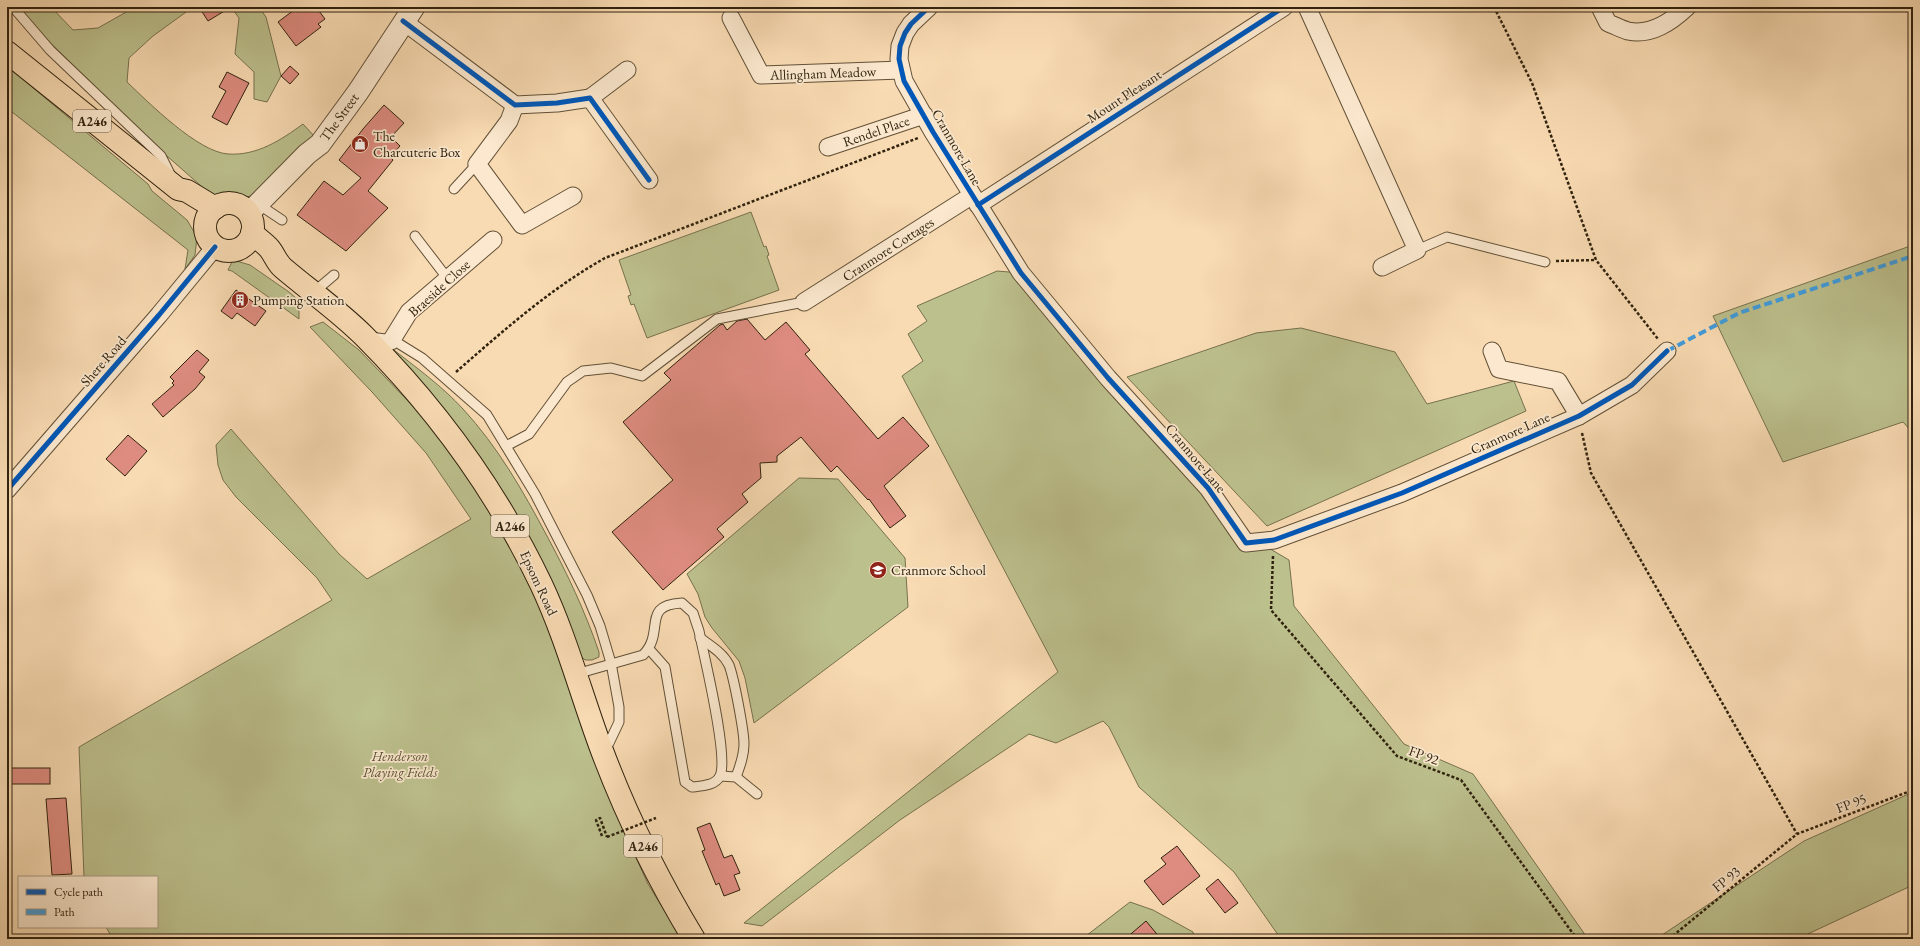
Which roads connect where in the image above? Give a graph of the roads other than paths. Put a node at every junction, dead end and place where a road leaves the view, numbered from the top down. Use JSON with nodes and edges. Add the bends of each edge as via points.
{"nodes":[{"id":1,"x":13,"y":7,"type":"edge"},
{"id":2,"x":929,"y":7,"type":"edge"},
{"id":3,"x":1284,"y":7,"type":"edge"},
{"id":4,"x":1307,"y":7,"type":"edge"},
{"id":5,"x":1600,"y":7,"type":"edge"},
{"id":6,"x":1687,"y":7,"type":"edge"},
{"id":7,"x":408,"y":14,"type":"edge"},
{"id":8,"x":731,"y":18,"type":"dead end"},
{"id":9,"x":7,"y":52,"type":"edge"},
{"id":10,"x":627,"y":70,"type":"dead end"},
{"id":11,"x":901,"y":70,"type":"junction"},
{"id":12,"x":590,"y":98,"type":"junction"},
{"id":13,"x":515,"y":105,"type":"junction"},
{"id":14,"x":924,"y":115,"type":"junction"},
{"id":15,"x":828,"y":147,"type":"dead end"},
{"id":16,"x":477,"y":164,"type":"junction"},
{"id":17,"x":648,"y":180,"type":"dead end"},
{"id":18,"x":174,"y":186,"type":"junction"},
{"id":19,"x":454,"y":189,"type":"dead end"},
{"id":20,"x":572,"y":196,"type":"dead end"},
{"id":21,"x":974,"y":200,"type":"junction"},
{"id":22,"x":210,"y":216,"type":"junction"},
{"id":23,"x":282,"y":220,"type":"dead end"},
{"id":24,"x":250,"y":224,"type":"junction"},
{"id":25,"x":415,"y":236,"type":"dead end"},
{"id":26,"x":493,"y":240,"type":"dead end"},
{"id":27,"x":215,"y":247,"type":"junction"},
{"id":28,"x":1417,"y":250,"type":"junction"},
{"id":29,"x":1545,"y":262,"type":"road end"},
{"id":30,"x":1382,"y":267,"type":"dead end"},
{"id":31,"x":334,"y":275,"type":"dead end"},
{"id":32,"x":448,"y":279,"type":"junction"},
{"id":33,"x":314,"y":292,"type":"junction"},
{"id":34,"x":804,"y":302,"type":"joint"},
{"id":35,"x":363,"y":335,"type":"junction"},
{"id":36,"x":392,"y":341,"type":"junction"},
{"id":37,"x":1667,"y":350,"type":"road end"},
{"id":38,"x":1492,"y":351,"type":"dead end"},
{"id":39,"x":1579,"y":416,"type":"junction"},
{"id":40,"x":506,"y":446,"type":"junction"},
{"id":41,"x":7,"y":490,"type":"edge"},
{"id":42,"x":700,"y":638,"type":"junction"},
{"id":43,"x":649,"y":649,"type":"junction"},
{"id":44,"x":611,"y":663,"type":"junction"},
{"id":45,"x":576,"y":674,"type":"junction"},
{"id":46,"x":601,"y":749,"type":"junction"},
{"id":47,"x":720,"y":776,"type":"junction"},
{"id":48,"x":736,"y":777,"type":"junction"},
{"id":49,"x":757,"y":794,"type":"dead end"},
{"id":50,"x":694,"y":939,"type":"edge"}],
"edges":[{"from":1,"to":18,"type":"lane","via":[[50,50],[160,156],[170,172]]},
{"from":2,"to":11,"type":"street","name":"Cranmore Lane","via":[[905,33],[900,46]]},
{"from":3,"to":21,"type":"street","name":"Mount Pleasant"},
{"from":4,"to":28,"type":"street"},
{"from":5,"to":6,"type":"street","via":[[1608,23],[1628,31],[1648,32],[1674,20]]},
{"from":7,"to":13,"type":"street"},
{"from":7,"to":24,"type":"street","name":"The Street","via":[[358,92],[320,144]]},
{"from":8,"to":11,"type":"street","name":"Allingham Meadow","via":[[761,74]]},
{"from":9,"to":18,"type":"main road","number":"A246"},
{"from":10,"to":12,"type":"street"},
{"from":11,"to":14,"type":"street","name":"Cranmore Lane","via":[[904,81]]},
{"from":12,"to":13,"type":"street"},
{"from":12,"to":17,"type":"street"},
{"from":13,"to":16,"type":"street","via":[[509,121]]},
{"from":14,"to":15,"type":"street","name":"Rendel Place"},
{"from":14,"to":21,"type":"street","name":"Cranmore Lane"},
{"from":16,"to":19,"type":"lane"},
{"from":16,"to":20,"type":"street","via":[[522,225]]},
{"from":18,"to":22,"type":"main road","number":"A246","via":[[182,198]]},
{"from":21,"to":34,"type":"street","name":"Cranmore Cottages"},
{"from":21,"to":39,"type":"street","name":"Cranmore Lane","via":[[1021,273],[1108,378],[1208,488],[1246,542],[1274,540],[1402,493]]},
{"from":22,"to":24,"type":"main road","via":[[227,203],[236,204]]},
{"from":22,"to":27,"type":"main road","via":[[209,240]]},
{"from":23,"to":24,"type":"lane","via":[[267,210]]},
{"from":24,"to":27,"type":"main road","via":[[225,251]]},
{"from":24,"to":33,"type":"main road","name":"Epsom Road","number":"A246","via":[[260,259],[280,266]]},
{"from":25,"to":32,"type":"lane"},
{"from":26,"to":32,"type":"street","name":"Braeside Close"},
{"from":27,"to":41,"type":"street","name":"Shere Road"},
{"from":28,"to":29,"type":"lane","via":[[1447,237]]},
{"from":28,"to":30,"type":"street"},
{"from":31,"to":33,"type":"lane"},
{"from":32,"to":36,"type":"street","name":"Braeside Close","via":[[409,312]]},
{"from":33,"to":35,"type":"main road","name":"Epsom Road","number":"A246"},
{"from":34,"to":40,"type":"lane","via":[[717,319],[642,376],[611,368],[583,370],[567,382],[529,434]]},
{"from":35,"to":36,"type":"lane"},
{"from":35,"to":45,"type":"main road","name":"Epsom Road","number":"A246","via":[[436,416],[497,503],[541,584]]},
{"from":36,"to":40,"type":"lane","via":[[422,358],[487,415]]},
{"from":37,"to":39,"type":"street","name":"Cranmore Lane","via":[[1632,386]]},
{"from":38,"to":39,"type":"street","via":[[1499,369],[1558,381]]},
{"from":40,"to":44,"type":"lane","via":[[535,494],[587,595]]},
{"from":42,"to":43,"type":"lane","via":[[693,613],[682,603],[662,606],[656,614],[655,634]]},
{"from":42,"to":47,"type":"lane","via":[[722,748]]},
{"from":42,"to":48,"type":"lane","via":[[719,652],[728,665],[734,686],[744,742],[743,756]]},
{"from":43,"to":44,"type":"lane","via":[[643,655]]},
{"from":43,"to":47,"type":"lane","via":[[664,668],[685,782],[692,787],[704,785],[714,783]]},
{"from":44,"to":45,"type":"lane"},
{"from":44,"to":46,"type":"lane","via":[[619,707],[619,722],[609,742]]},
{"from":45,"to":46,"type":"main road","name":"Epsom Road","number":"A246"},
{"from":46,"to":50,"type":"main road","name":"Epsom Road","number":"A246","via":[[645,851]]},
{"from":47,"to":48,"type":"lane"},
{"from":48,"to":49,"type":"lane"}]}
